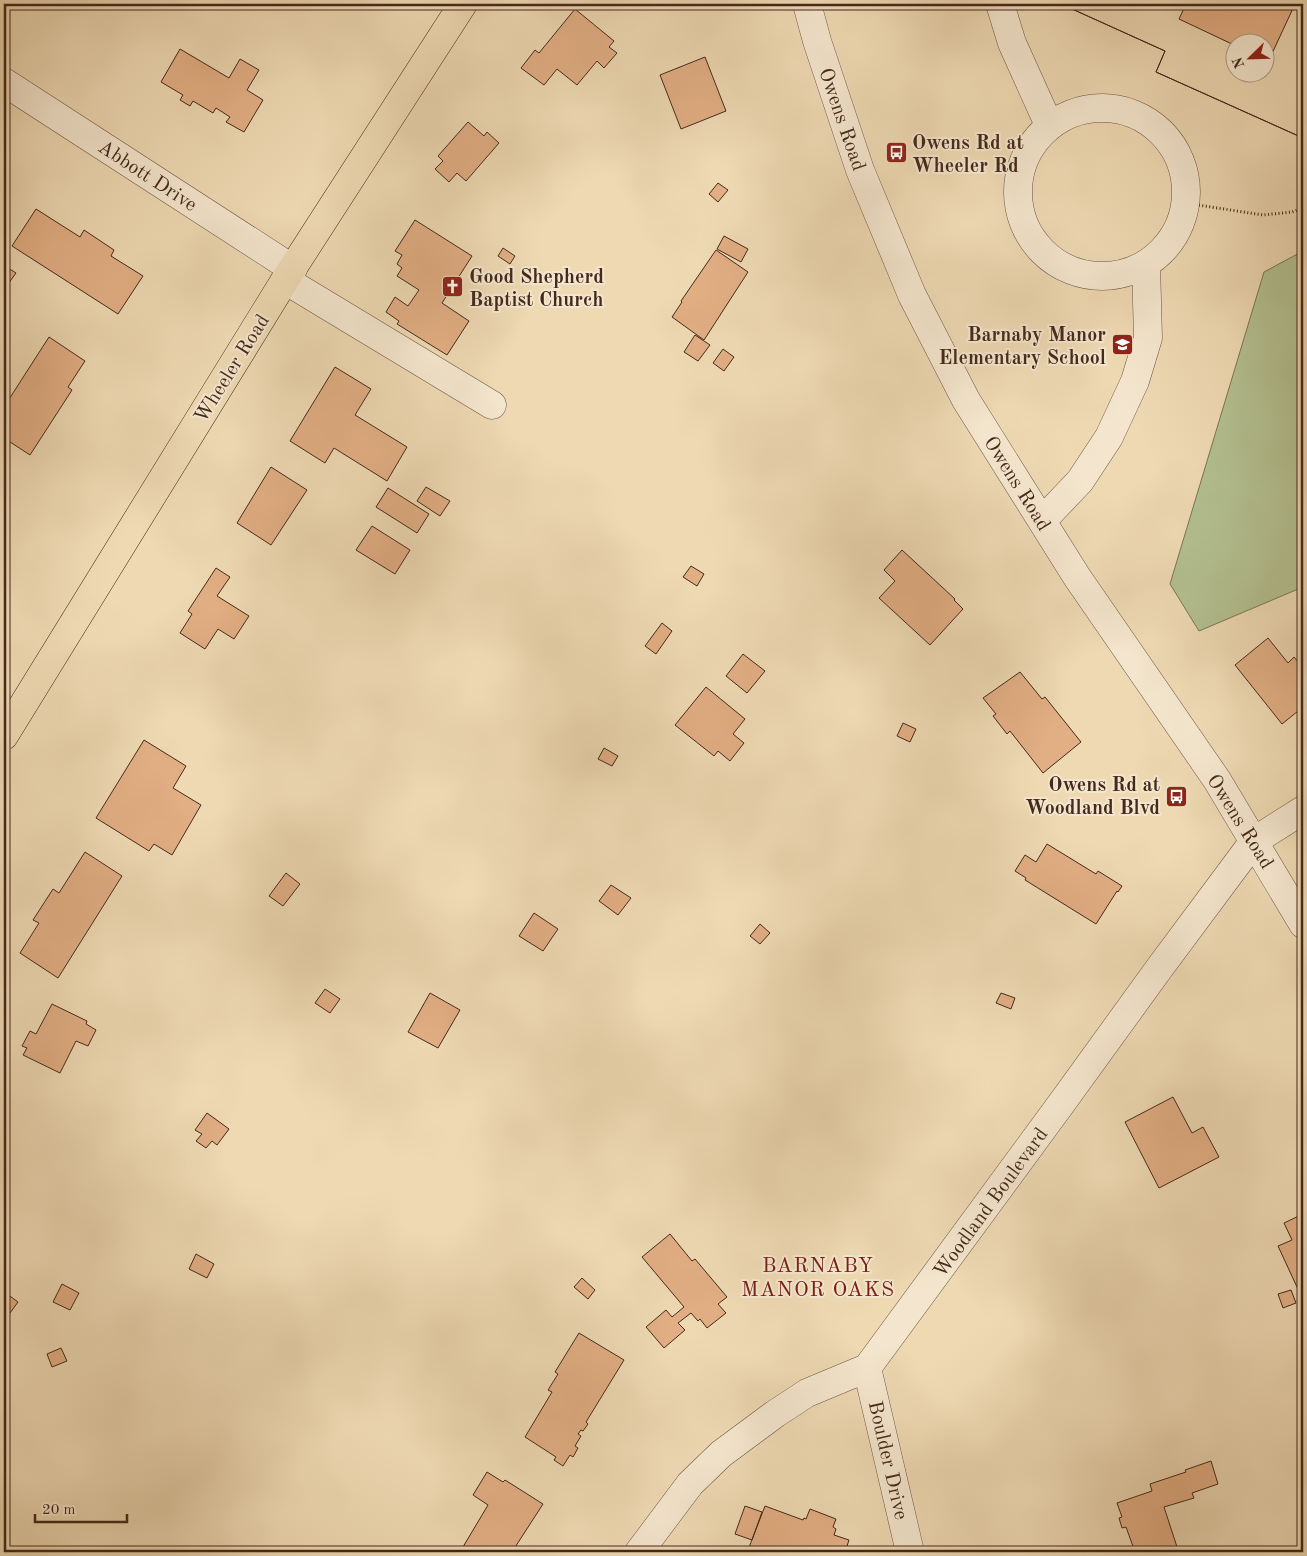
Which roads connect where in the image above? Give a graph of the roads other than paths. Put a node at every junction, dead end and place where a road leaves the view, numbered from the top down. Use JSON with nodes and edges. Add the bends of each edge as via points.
{"nodes":[{"id":1,"x":463,"y":4,"type":"edge"},
{"id":2,"x":806,"y":4,"type":"edge"},
{"id":3,"x":1000,"y":4,"type":"edge"},
{"id":4,"x":4,"y":82,"type":"edge"},
{"id":5,"x":1049,"y":125,"type":"junction"},
{"id":6,"x":1146,"y":264,"type":"junction"},
{"id":7,"x":289,"y":274,"type":"junction"},
{"id":8,"x":492,"y":405,"type":"dead end"},
{"id":9,"x":1042,"y":521,"type":"junction"},
{"id":10,"x":4,"y":736,"type":"edge"},
{"id":11,"x":1303,"y":810,"type":"edge"},
{"id":12,"x":1254,"y":841,"type":"junction"},
{"id":13,"x":1303,"y":924,"type":"edge"},
{"id":14,"x":868,"y":1368,"type":"junction"},
{"id":15,"x":639,"y":1552,"type":"edge"},
{"id":16,"x":910,"y":1552,"type":"edge"}],
"edges":[{"from":1,"to":7,"type":"main road","name":"Wheeler Road"},
{"from":2,"to":9,"type":"street","name":"Owens Road","via":[[860,170],[912,295],[966,400]]},
{"from":3,"to":5,"type":"street","via":[[1012,43]]},
{"from":4,"to":7,"type":"street","name":"Abbott Drive"},
{"from":5,"to":6,"type":"street","via":[[1024,158],[1018,179],[1018,200],[1032,240],[1046,256],[1084,275],[1106,276]]},
{"from":5,"to":6,"type":"street","via":[[1068,114],[1088,108],[1109,107],[1149,121],[1177,152],[1185,172],[1185,203],[1175,234],[1163,251]]},
{"from":6,"to":9,"type":"street","via":[[1148,338],[1135,381],[1104,444],[1080,481]]},
{"from":7,"to":8,"type":"street","name":"Abbott Drive"},
{"from":7,"to":10,"type":"main road","name":"Wheeler Road"},
{"from":9,"to":12,"type":"street","name":"Owens Road","via":[[1217,780]]},
{"from":11,"to":12,"type":"street","name":"Woodland Boulevard"},
{"from":12,"to":13,"type":"street","name":"Owens Road"},
{"from":12,"to":14,"type":"street","name":"Woodland Boulevard"},
{"from":14,"to":15,"type":"street","via":[[807,1393],[721,1454],[690,1484]]},
{"from":14,"to":16,"type":"street","name":"Boulder Drive"}]}
